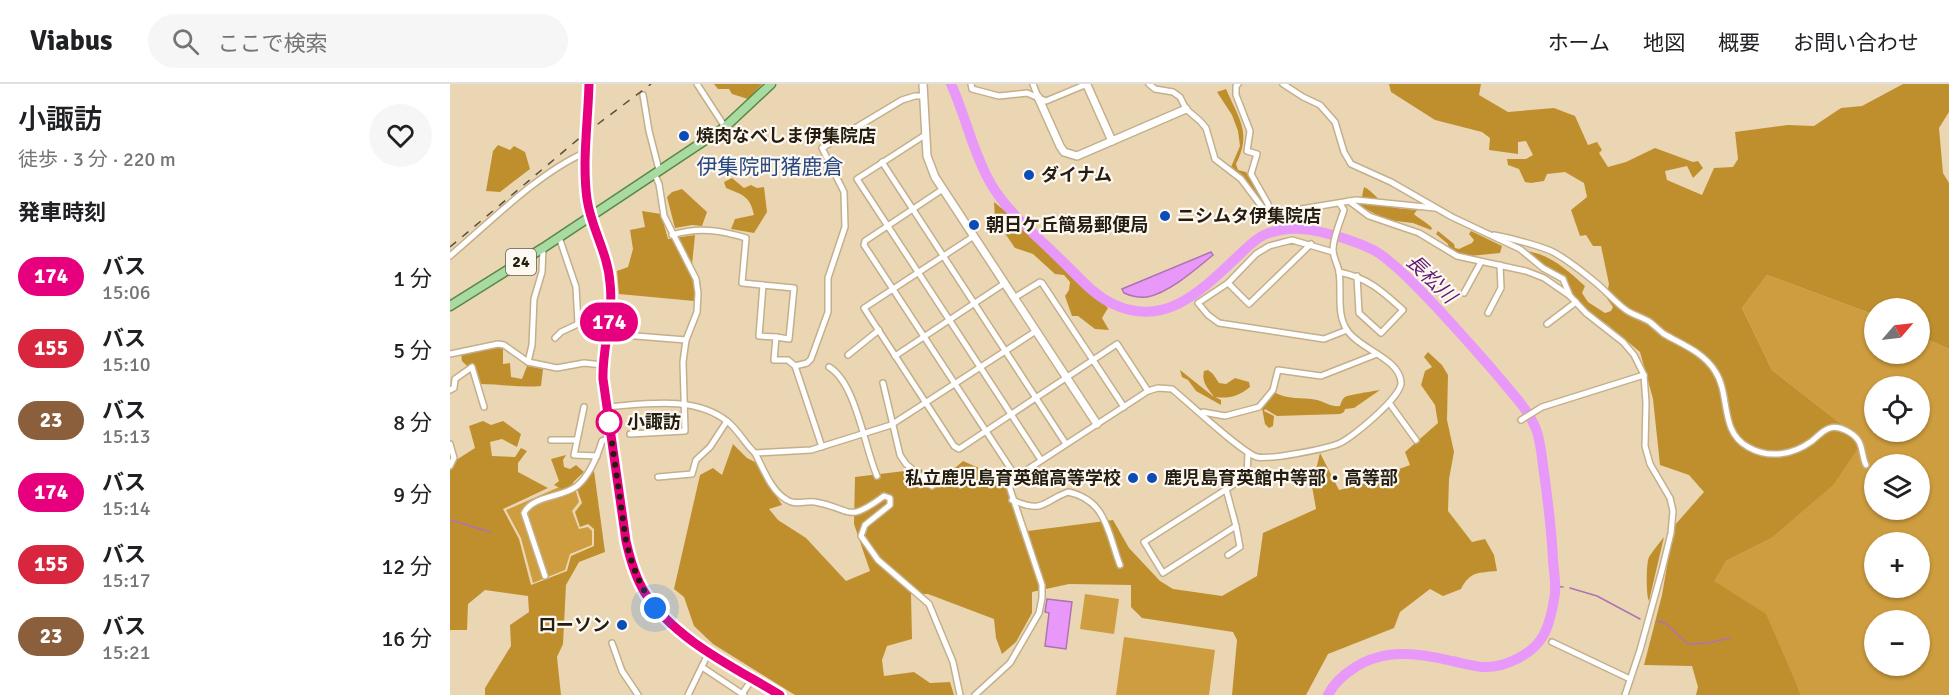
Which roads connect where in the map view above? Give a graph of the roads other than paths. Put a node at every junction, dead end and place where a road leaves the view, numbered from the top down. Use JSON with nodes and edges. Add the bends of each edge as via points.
{"nodes":[{"id":1,"x":589,"y":84,"type":"edge"},
{"id":2,"x":698,"y":84,"type":"edge"},
{"id":3,"x":771,"y":84,"type":"edge"},
{"id":4,"x":923,"y":84,"type":"edge"},
{"id":5,"x":971,"y":84,"type":"edge"},
{"id":6,"x":1032,"y":84,"type":"edge"},
{"id":7,"x":1149,"y":84,"type":"edge"},
{"id":8,"x":1238,"y":84,"type":"edge"},
{"id":9,"x":1283,"y":84,"type":"edge"},
{"id":10,"x":1087,"y":85,"type":"edge"},
{"id":11,"x":1167,"y":87,"type":"edge"},
{"id":12,"x":643,"y":95,"type":"dead end"},
{"id":13,"x":922,"y":96,"type":"junction"},
{"id":14,"x":1038,"y":97,"type":"junction"},
{"id":15,"x":1186,"y":109,"type":"junction"},
{"id":16,"x":725,"y":127,"type":"junction"},
{"id":17,"x":925,"y":135,"type":"junction"},
{"id":18,"x":1112,"y":141,"type":"junction"},
{"id":19,"x":586,"y":152,"type":"junction"},
{"id":20,"x":882,"y":162,"type":"junction"},
{"id":21,"x":657,"y":171,"type":"junction"},
{"id":22,"x":943,"y":189,"type":"junction"},
{"id":23,"x":1349,"y":201,"type":"junction"},
{"id":24,"x":1340,"y":204,"type":"junction"},
{"id":25,"x":1439,"y":208,"type":"junction"},
{"id":26,"x":913,"y":209,"type":"junction"},
{"id":27,"x":591,"y":216,"type":"junction"},
{"id":28,"x":1272,"y":217,"type":"junction"},
{"id":29,"x":888,"y":226,"type":"junction"},
{"id":30,"x":672,"y":235,"type":"junction"},
{"id":31,"x":1494,"y":235,"type":"junction"},
{"id":32,"x":974,"y":236,"type":"junction"},
{"id":33,"x":559,"y":237,"type":"junction"},
{"id":34,"x":1311,"y":244,"type":"junction"},
{"id":35,"x":543,"y":248,"type":"junction"},
{"id":36,"x":1333,"y":250,"type":"junction"},
{"id":37,"x":450,"y":256,"type":"edge"},
{"id":38,"x":943,"y":256,"type":"junction"},
{"id":39,"x":1481,"y":262,"type":"junction"},
{"id":40,"x":1500,"y":265,"type":"junction"},
{"id":41,"x":1339,"y":272,"type":"junction"},
{"id":42,"x":918,"y":273,"type":"junction"},
{"id":43,"x":1357,"y":276,"type":"junction"},
{"id":44,"x":1005,"y":283,"type":"junction"},
{"id":45,"x":1228,"y":283,"type":"junction"},
{"id":46,"x":763,"y":285,"type":"junction"},
{"id":47,"x":893,"y":290,"type":"junction"},
{"id":48,"x":1464,"y":293,"type":"dead end"},
{"id":49,"x":1570,"y":296,"type":"junction"},
{"id":50,"x":1014,"y":298,"type":"junction"},
{"id":51,"x":1576,"y":302,"type":"junction"},
{"id":52,"x":974,"y":303,"type":"junction"},
{"id":53,"x":450,"y":306,"type":"edge"},
{"id":54,"x":1488,"y":313,"type":"dead end"},
{"id":55,"x":949,"y":320,"type":"junction"},
{"id":56,"x":578,"y":324,"type":"junction"},
{"id":57,"x":609,"y":324,"type":"junction"},
{"id":58,"x":1547,"y":324,"type":"dead end"},
{"id":59,"x":879,"y":330,"type":"junction"},
{"id":60,"x":1347,"y":330,"type":"junction"},
{"id":61,"x":1035,"y":331,"type":"junction"},
{"id":62,"x":623,"y":335,"type":"dead end"},
{"id":63,"x":776,"y":337,"type":"junction"},
{"id":64,"x":924,"y":337,"type":"junction"},
{"id":65,"x":555,"y":338,"type":"dead end"},
{"id":66,"x":686,"y":340,"type":"junction"},
{"id":67,"x":1005,"y":350,"type":"junction"},
{"id":68,"x":450,"y":354,"type":"edge"},
{"id":69,"x":1377,"y":354,"type":"junction"},
{"id":70,"x":848,"y":355,"type":"dead end"},
{"id":71,"x":895,"y":356,"type":"junction"},
{"id":72,"x":1093,"y":360,"type":"junction"},
{"id":73,"x":528,"y":362,"type":"junction"},
{"id":74,"x":603,"y":365,"type":"junction"},
{"id":75,"x":795,"y":366,"type":"junction"},
{"id":76,"x":980,"y":366,"type":"junction"},
{"id":77,"x":829,"y":367,"type":"dead end"},
{"id":78,"x":1644,"y":375,"type":"junction"},
{"id":79,"x":1066,"y":377,"type":"junction"},
{"id":80,"x":883,"y":383,"type":"dead end"},
{"id":81,"x":954,"y":383,"type":"junction"},
{"id":82,"x":450,"y":390,"type":"edge"},
{"id":83,"x":1148,"y":391,"type":"junction"},
{"id":84,"x":1036,"y":398,"type":"junction"},
{"id":85,"x":926,"y":402,"type":"junction"},
{"id":86,"x":683,"y":403,"type":"junction"},
{"id":87,"x":1390,"y":404,"type":"junction"},
{"id":88,"x":484,"y":407,"type":"dead end"},
{"id":89,"x":584,"y":407,"type":"dead end"},
{"id":90,"x":606,"y":407,"type":"junction"},
{"id":91,"x":1124,"y":407,"type":"junction"},
{"id":92,"x":1200,"y":412,"type":"junction"},
{"id":93,"x":1011,"y":414,"type":"junction"},
{"id":94,"x":1522,"y":419,"type":"dead end"},
{"id":95,"x":727,"y":421,"type":"junction"},
{"id":96,"x":892,"y":424,"type":"junction"},
{"id":97,"x":1097,"y":424,"type":"junction"},
{"id":98,"x":986,"y":431,"type":"junction"},
{"id":99,"x":630,"y":434,"type":"dead end"},
{"id":100,"x":863,"y":434,"type":"junction"},
{"id":101,"x":611,"y":437,"type":"junction"},
{"id":102,"x":551,"y":440,"type":"dead end"},
{"id":103,"x":576,"y":440,"type":"junction"},
{"id":104,"x":1416,"y":440,"type":"dead end"},
{"id":105,"x":450,"y":444,"type":"edge"},
{"id":106,"x":1066,"y":444,"type":"junction"},
{"id":107,"x":822,"y":447,"type":"junction"},
{"id":108,"x":755,"y":453,"type":"junction"},
{"id":109,"x":1248,"y":453,"type":"junction"},
{"id":110,"x":597,"y":456,"type":"junction"},
{"id":111,"x":1864,"y":456,"type":"edge"},
{"id":112,"x":1041,"y":460,"type":"junction"},
{"id":113,"x":450,"y":466,"type":"edge"},
{"id":114,"x":877,"y":476,"type":"dead end"},
{"id":115,"x":658,"y":477,"type":"dead end"},
{"id":116,"x":1016,"y":477,"type":"junction"},
{"id":117,"x":932,"y":486,"type":"dead end"},
{"id":118,"x":1226,"y":489,"type":"junction"},
{"id":119,"x":1012,"y":500,"type":"junction"},
{"id":120,"x":1236,"y":526,"type":"junction"},
{"id":121,"x":1228,"y":555,"type":"dead end"},
{"id":122,"x":1120,"y":565,"type":"dead end"},
{"id":123,"x":545,"y":576,"type":"dead end"},
{"id":124,"x":612,"y":642,"type":"dead end"},
{"id":125,"x":1552,"y":642,"type":"dead end"},
{"id":126,"x":709,"y":652,"type":"junction"},
{"id":127,"x":702,"y":667,"type":"junction"},
{"id":128,"x":753,"y":678,"type":"junction"},
{"id":129,"x":1630,"y":679,"type":"junction"},
{"id":130,"x":743,"y":694,"type":"edge"},
{"id":131,"x":638,"y":695,"type":"edge"},
{"id":132,"x":688,"y":695,"type":"edge"},
{"id":133,"x":780,"y":695,"type":"edge"},
{"id":134,"x":960,"y":695,"type":"edge"},
{"id":135,"x":975,"y":695,"type":"edge"},
{"id":136,"x":1625,"y":695,"type":"edge"}],
"edges":[{"from":1,"to":19,"type":"main road"},
{"from":2,"to":16,"type":"street"},
{"from":3,"to":16,"type":"main road","number":"24"},
{"from":4,"to":13,"type":"street"},
{"from":5,"to":14,"type":"street","via":[[972,88],[999,96],[1027,93]]},
{"from":6,"to":14,"type":"street"},
{"from":7,"to":11,"type":"street","via":[[1155,89]]},
{"from":8,"to":28,"type":"street","via":[[1236,95],[1250,131],[1247,151],[1257,154],[1251,174]]},
{"from":9,"to":25,"type":"street","via":[[1320,105],[1335,122],[1351,164]]},
{"from":10,"to":14,"type":"street","via":[[1046,101]]},
{"from":10,"to":18,"type":"street"},
{"from":11,"to":15,"type":"street","via":[[1180,97]]},
{"from":12,"to":21,"type":"street"},
{"from":13,"to":17,"type":"street"},
{"from":13,"to":75,"type":"street","via":[[902,100],[822,148],[843,192],[845,227],[828,278],[828,312],[811,359]]},
{"from":14,"to":18,"type":"street","via":[[1064,152],[1081,155]]},
{"from":15,"to":18,"type":"street"},
{"from":15,"to":28,"type":"street","via":[[1206,128],[1215,159],[1241,179]]},
{"from":16,"to":21,"type":"main road","number":"24"},
{"from":17,"to":20,"type":"street"},
{"from":17,"to":22,"type":"street","via":[[929,164]]},
{"from":19,"to":27,"type":"main road"},
{"from":19,"to":37,"type":"street","via":[[520,195]]},
{"from":20,"to":26,"type":"street"},
{"from":20,"to":29,"type":"street","via":[[857,179]]},
{"from":21,"to":27,"type":"main road","number":"24"},
{"from":21,"to":30,"type":"street","via":[[664,216]]},
{"from":22,"to":26,"type":"street"},
{"from":22,"to":32,"type":"street"},
{"from":23,"to":24,"type":"street"},
{"from":23,"to":25,"type":"street"},
{"from":23,"to":39,"type":"street","via":[[1369,216],[1412,230],[1457,256]]},
{"from":24,"to":28,"type":"street"},
{"from":24,"to":36,"type":"street","via":[[1344,210]]},
{"from":25,"to":31,"type":"street"},
{"from":26,"to":29,"type":"street"},
{"from":26,"to":38,"type":"street"},
{"from":27,"to":33,"type":"main road","number":"24"},
{"from":27,"to":57,"type":"main road","via":[[609,273]]},
{"from":29,"to":42,"type":"street"},
{"from":29,"to":47,"type":"street","via":[[864,245]]},
{"from":30,"to":46,"type":"street","via":[[689,230],[720,231],[746,238],[742,283]]},
{"from":30,"to":66,"type":"street","via":[[696,279],[698,293],[697,312]]},
{"from":31,"to":49,"type":"street","via":[[1563,279]]},
{"from":31,"to":111,"type":"street","via":[[1552,251],[1625,309],[1706,358],[1722,386],[1731,431],[1747,447],[1779,455],[1798,450],[1835,427],[1856,437]]},
{"from":32,"to":38,"type":"street"},
{"from":32,"to":44,"type":"street"},
{"from":33,"to":35,"type":"main road","number":"24"},
{"from":33,"to":56,"type":"street","via":[[576,287]]},
{"from":34,"to":36,"type":"street"},
{"from":34,"to":45,"type":"street","via":[[1292,240],[1269,246]]},
{"from":34,"to":45,"type":"street","via":[[1249,304]]},
{"from":35,"to":53,"type":"main road","number":"24"},
{"from":35,"to":73,"type":"street"},
{"from":36,"to":41,"type":"street"},
{"from":38,"to":42,"type":"street"},
{"from":38,"to":52,"type":"street"},
{"from":39,"to":40,"type":"street"},
{"from":39,"to":48,"type":"street"},
{"from":40,"to":49,"type":"street","via":[[1526,270]]},
{"from":40,"to":54,"type":"street","via":[[1501,288]]},
{"from":41,"to":43,"type":"street"},
{"from":41,"to":60,"type":"street","via":[[1342,317]]},
{"from":42,"to":47,"type":"street"},
{"from":42,"to":55,"type":"street"},
{"from":43,"to":43,"type":"street","via":[[1379,288],[1402,310],[1381,333],[1359,313]]},
{"from":44,"to":50,"type":"street"},
{"from":44,"to":52,"type":"street"},
{"from":45,"to":60,"type":"street","via":[[1198,303],[1219,323],[1324,339]]},
{"from":46,"to":63,"type":"street","via":[[759,336]]},
{"from":46,"to":63,"type":"street","via":[[794,288],[789,339]]},
{"from":47,"to":59,"type":"street","via":[[864,308]]},
{"from":47,"to":64,"type":"street"},
{"from":49,"to":51,"type":"street"},
{"from":50,"to":61,"type":"street"},
{"from":50,"to":72,"type":"street","via":[[1042,283]]},
{"from":51,"to":58,"type":"street"},
{"from":51,"to":78,"type":"street","via":[[1623,342]]},
{"from":52,"to":55,"type":"street"},
{"from":52,"to":67,"type":"street"},
{"from":55,"to":64,"type":"street"},
{"from":55,"to":76,"type":"street"},
{"from":56,"to":57,"type":"street"},
{"from":56,"to":65,"type":"street"},
{"from":57,"to":74,"type":"main road"},
{"from":59,"to":70,"type":"street"},
{"from":59,"to":71,"type":"street"},
{"from":60,"to":69,"type":"street"},
{"from":61,"to":67,"type":"street"},
{"from":61,"to":79,"type":"street"},
{"from":62,"to":66,"type":"street"},
{"from":63,"to":75,"type":"street","via":[[774,360],[788,360]]},
{"from":64,"to":71,"type":"street"},
{"from":64,"to":81,"type":"street"},
{"from":66,"to":86,"type":"street"},
{"from":67,"to":76,"type":"street"},
{"from":67,"to":84,"type":"street"},
{"from":68,"to":73,"type":"street","via":[[498,344]]},
{"from":69,"to":87,"type":"street","via":[[1392,366],[1401,382]]},
{"from":69,"to":92,"type":"street","via":[[1321,376],[1278,370],[1273,390],[1259,407],[1225,416]]},
{"from":71,"to":85,"type":"street"},
{"from":72,"to":79,"type":"street"},
{"from":72,"to":83,"type":"street","via":[[1118,344]]},
{"from":72,"to":91,"type":"street"},
{"from":73,"to":74,"type":"street","via":[[557,368],[584,363]]},
{"from":74,"to":90,"type":"main road"},
{"from":75,"to":107,"type":"street"},
{"from":76,"to":81,"type":"street"},
{"from":76,"to":93,"type":"street"},
{"from":77,"to":100,"type":"street","via":[[849,390]]},
{"from":78,"to":94,"type":"street","via":[[1539,408]]},
{"from":78,"to":129,"type":"street","via":[[1645,446],[1673,511],[1662,570]]},
{"from":79,"to":84,"type":"street"},
{"from":79,"to":97,"type":"street"},
{"from":80,"to":96,"type":"street"},
{"from":81,"to":85,"type":"street"},
{"from":81,"to":98,"type":"street"},
{"from":82,"to":88,"type":"street","via":[[455,380],[472,367]]},
{"from":83,"to":91,"type":"street"},
{"from":83,"to":92,"type":"street","via":[[1172,389]]},
{"from":84,"to":93,"type":"street"},
{"from":84,"to":106,"type":"street"},
{"from":85,"to":96,"type":"street"},
{"from":85,"to":98,"type":"street","via":[[958,448]]},
{"from":86,"to":90,"type":"street"},
{"from":86,"to":95,"type":"street"},
{"from":86,"to":99,"type":"street","via":[[685,431]]},
{"from":87,"to":104,"type":"street"},
{"from":87,"to":109,"type":"street","via":[[1338,444],[1267,458]]},
{"from":89,"to":103,"type":"street"},
{"from":90,"to":101,"type":"main road"},
{"from":91,"to":97,"type":"street"},
{"from":92,"to":109,"type":"street"},
{"from":93,"to":98,"type":"street"},
{"from":93,"to":112,"type":"street"},
{"from":95,"to":108,"type":"street"},
{"from":95,"to":115,"type":"street","via":[[696,460],[692,474]]},
{"from":96,"to":100,"type":"street"},
{"from":96,"to":117,"type":"street","via":[[900,455]]},
{"from":97,"to":106,"type":"street"},
{"from":98,"to":116,"type":"street"},
{"from":100,"to":107,"type":"street"},
{"from":100,"to":114,"type":"street"},
{"from":101,"to":110,"type":"street","via":[[602,441]]},
{"from":101,"to":126,"type":"main road","via":[[626,541],[636,577],[666,620]]},
{"from":102,"to":103,"type":"street"},
{"from":103,"to":110,"type":"street","via":[[574,455]]},
{"from":105,"to":113,"type":"street","via":[[454,458]]},
{"from":106,"to":112,"type":"street"},
{"from":107,"to":108,"type":"street"},
{"from":108,"to":134,"type":"street","via":[[770,481],[787,501],[816,502],[849,513],[868,508],[884,496],[890,498],[890,505],[865,525],[861,536],[878,560],[929,604],[953,662]]},
{"from":109,"to":118,"type":"street","via":[[1247,476]]},
{"from":110,"to":123,"type":"street","via":[[576,486],[531,504],[524,513]]},
{"from":112,"to":116,"type":"street"},
{"from":116,"to":119,"type":"street","via":[[1010,481]]},
{"from":118,"to":120,"type":"street"},
{"from":118,"to":120,"type":"street","via":[[1144,542],[1163,573]]},
{"from":119,"to":122,"type":"street","via":[[1039,507],[1068,492],[1084,499],[1106,521]]},
{"from":119,"to":135,"type":"street","via":[[1042,585],[1041,605],[1010,663]]},
{"from":120,"to":121,"type":"street","via":[[1240,547]]},
{"from":124,"to":131,"type":"street","via":[[622,671]]},
{"from":125,"to":129,"type":"street"},
{"from":126,"to":127,"type":"street"},
{"from":126,"to":128,"type":"main road"},
{"from":127,"to":130,"type":"street"},
{"from":127,"to":132,"type":"street"},
{"from":128,"to":130,"type":"street"},
{"from":128,"to":133,"type":"main road"},
{"from":129,"to":136,"type":"street"}]}
